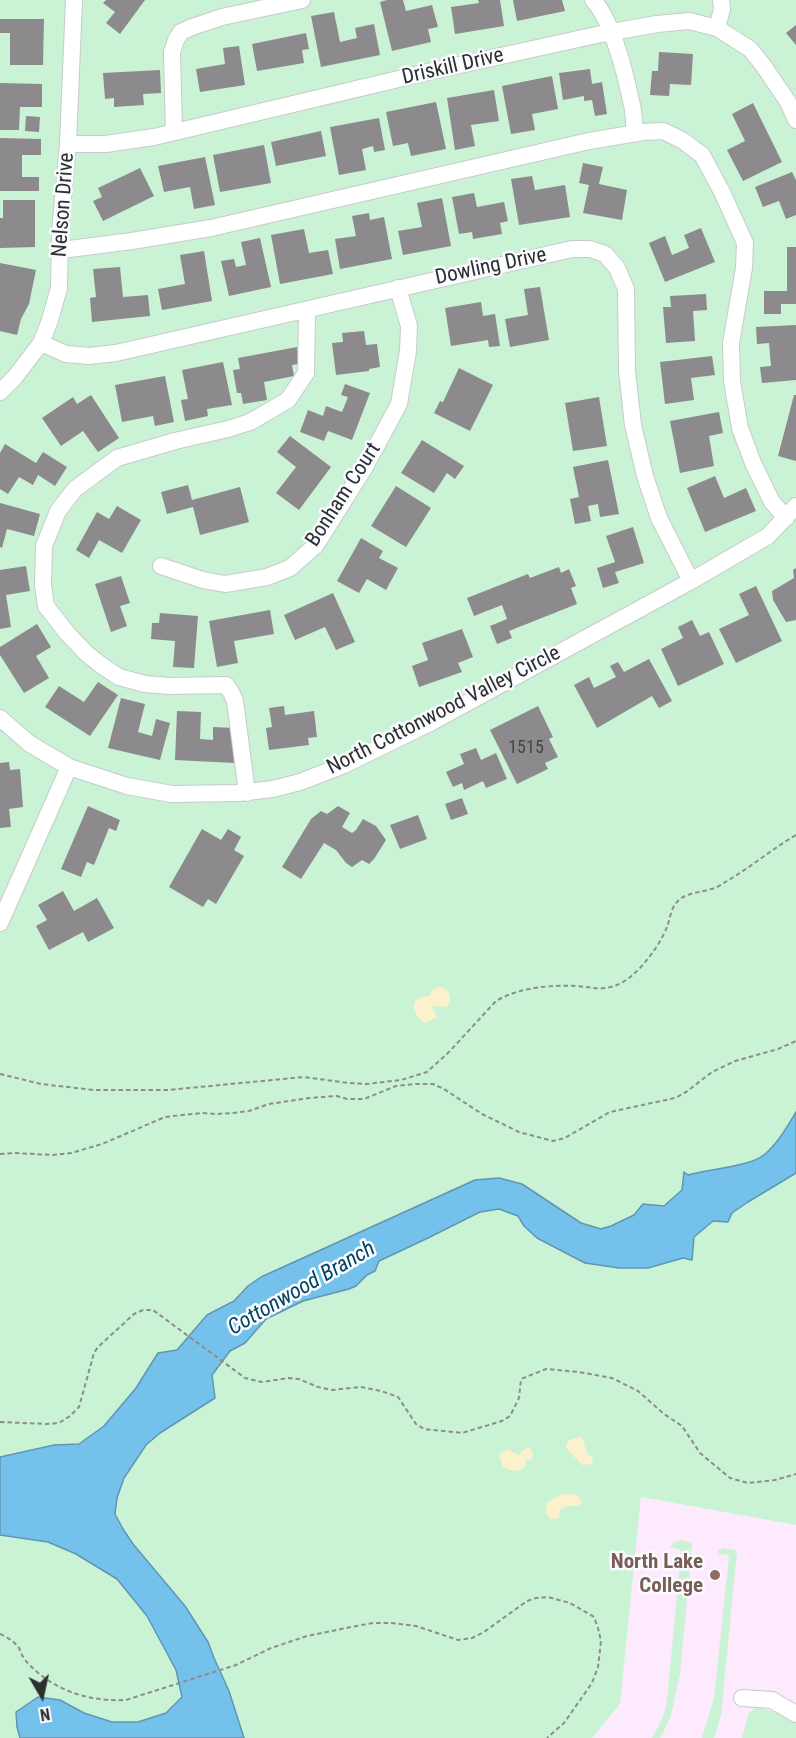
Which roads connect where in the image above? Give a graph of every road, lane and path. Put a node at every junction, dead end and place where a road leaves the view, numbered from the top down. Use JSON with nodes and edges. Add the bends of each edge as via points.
{"nodes":[{"id":1,"x":74,"y":0,"type":"edge"},
{"id":2,"x":302,"y":0,"type":"edge"},
{"id":3,"x":593,"y":0,"type":"edge"},
{"id":4,"x":721,"y":0,"type":"edge"},
{"id":5,"x":717,"y":28,"type":"junction"},
{"id":6,"x":610,"y":32,"type":"junction"},
{"id":7,"x":796,"y":120,"type":"edge"},
{"id":8,"x":174,"y":132,"type":"junction"},
{"id":9,"x":635,"y":133,"type":"junction"},
{"id":10,"x":68,"y":144,"type":"junction"},
{"id":11,"x":61,"y":250,"type":"junction"},
{"id":12,"x":398,"y":288,"type":"junction"},
{"id":13,"x":307,"y":310,"type":"junction"},
{"id":14,"x":41,"y":343,"type":"junction"},
{"id":15,"x":0,"y":392,"type":"edge"},
{"id":16,"x":791,"y":512,"type":"edge"},
{"id":17,"x":161,"y":566,"type":"dead end"},
{"id":18,"x":691,"y":581,"type":"junction"},
{"id":19,"x":0,"y":718,"type":"edge"},
{"id":20,"x":69,"y":767,"type":"junction"},
{"id":21,"x":247,"y":793,"type":"junction"},
{"id":22,"x":796,"y":835,"type":"edge"},
{"id":23,"x":0,"y":923,"type":"edge"},
{"id":24,"x":796,"y":1041,"type":"edge"},
{"id":25,"x":0,"y":1074,"type":"edge"},
{"id":26,"x":0,"y":1154,"type":"edge"},
{"id":27,"x":0,"y":1422,"type":"edge"},
{"id":28,"x":796,"y":1474,"type":"edge"},
{"id":29,"x":0,"y":1634,"type":"edge"},
{"id":30,"x":742,"y":1698,"type":"dead end"},
{"id":31,"x":796,"y":1714,"type":"edge"},
{"id":32,"x":547,"y":1738,"type":"edge"}],
"edges":[{"from":1,"to":10,"type":"street","name":"Nelson Drive"},
{"from":2,"to":8,"type":"street","via":[[222,17],[181,32],[172,52]]},
{"from":3,"to":6,"type":"street"},
{"from":4,"to":5,"type":"street"},
{"from":5,"to":6,"type":"street","name":"Driskill Drive","via":[[689,21]]},
{"from":5,"to":7,"type":"street","name":"Driskill Drive","via":[[750,49],[763,64]]},
{"from":6,"to":8,"type":"street","name":"Driskill Drive"},
{"from":6,"to":9,"type":"street","via":[[632,102]]},
{"from":8,"to":10,"type":"street","name":"Driskill Drive","via":[[138,141]]},
{"from":9,"to":11,"type":"street","via":[[211,228]]},
{"from":9,"to":16,"type":"street","via":[[663,131],[702,155],[745,243],[731,343],[732,381],[740,428],[772,502]]},
{"from":10,"to":11,"type":"street","name":"Nelson Drive"},
{"from":11,"to":14,"type":"street","name":"Nelson Drive","via":[[58,288]]},
{"from":12,"to":13,"type":"street","name":"Dowling Drive"},
{"from":12,"to":17,"type":"street","name":"Bonham Court","via":[[409,326],[399,404],[316,545],[290,568],[267,577],[225,584]]},
{"from":12,"to":18,"type":"street","name":"Dowling Drive","via":[[572,249],[605,254],[617,268],[626,289],[627,371],[633,425],[645,476],[659,518]]},
{"from":13,"to":14,"type":"street","name":"Dowling Drive","via":[[116,353],[66,354]]},
{"from":13,"to":21,"type":"street","via":[[306,373],[288,400],[250,422],[117,458],[75,489],[58,511],[44,546],[46,606],[86,653],[118,678],[169,687],[226,685],[235,701]]},
{"from":14,"to":15,"type":"street","name":"Nelson Drive"},
{"from":16,"to":18,"type":"street","name":"North Cottonwood Valley Circle","via":[[768,536]]},
{"from":18,"to":21,"type":"street","name":"North Cottonwood Valley Circle","via":[[430,723],[344,765],[300,782]]},
{"from":19,"to":20,"type":"street","name":"North Cottonwood Valley Circle","via":[[30,744]]},
{"from":20,"to":21,"type":"street","name":"North Cottonwood Valley Circle","via":[[127,786],[172,794]]},
{"from":20,"to":23,"type":"street"},
{"from":22,"to":25,"type":"path","via":[[740,874],[676,902],[652,952],[630,977],[617,985],[592,989],[558,985],[504,996],[427,1072],[401,1080],[367,1084],[304,1077],[168,1090],[94,1090],[40,1084]]},
{"from":24,"to":26,"type":"path","via":[[735,1061],[675,1098],[610,1112],[553,1141],[519,1132],[434,1084],[414,1084],[396,1086],[364,1100],[328,1096],[269,1104],[249,1111],[165,1117],[71,1153]]},
{"from":27,"to":28,"type":"path","via":[[59,1423],[70,1416],[79,1407],[98,1347],[134,1314],[153,1310],[245,1378],[262,1382],[289,1378],[332,1390],[361,1387],[381,1391],[398,1396],[416,1424],[424,1429],[462,1433],[502,1421],[510,1416],[519,1398],[521,1379],[546,1369],[579,1372],[612,1378],[638,1391],[682,1426],[700,1453],[730,1478],[765,1482]]},
{"from":29,"to":32,"type":"path","via":[[11,1640],[23,1659],[40,1674],[67,1691],[109,1701],[126,1700],[236,1665],[307,1635],[392,1623],[416,1626],[458,1640],[484,1632],[527,1601],[559,1599],[594,1617],[601,1641],[592,1683],[564,1723]]},
{"from":30,"to":31,"type":"street","via":[[771,1700]]}]}
